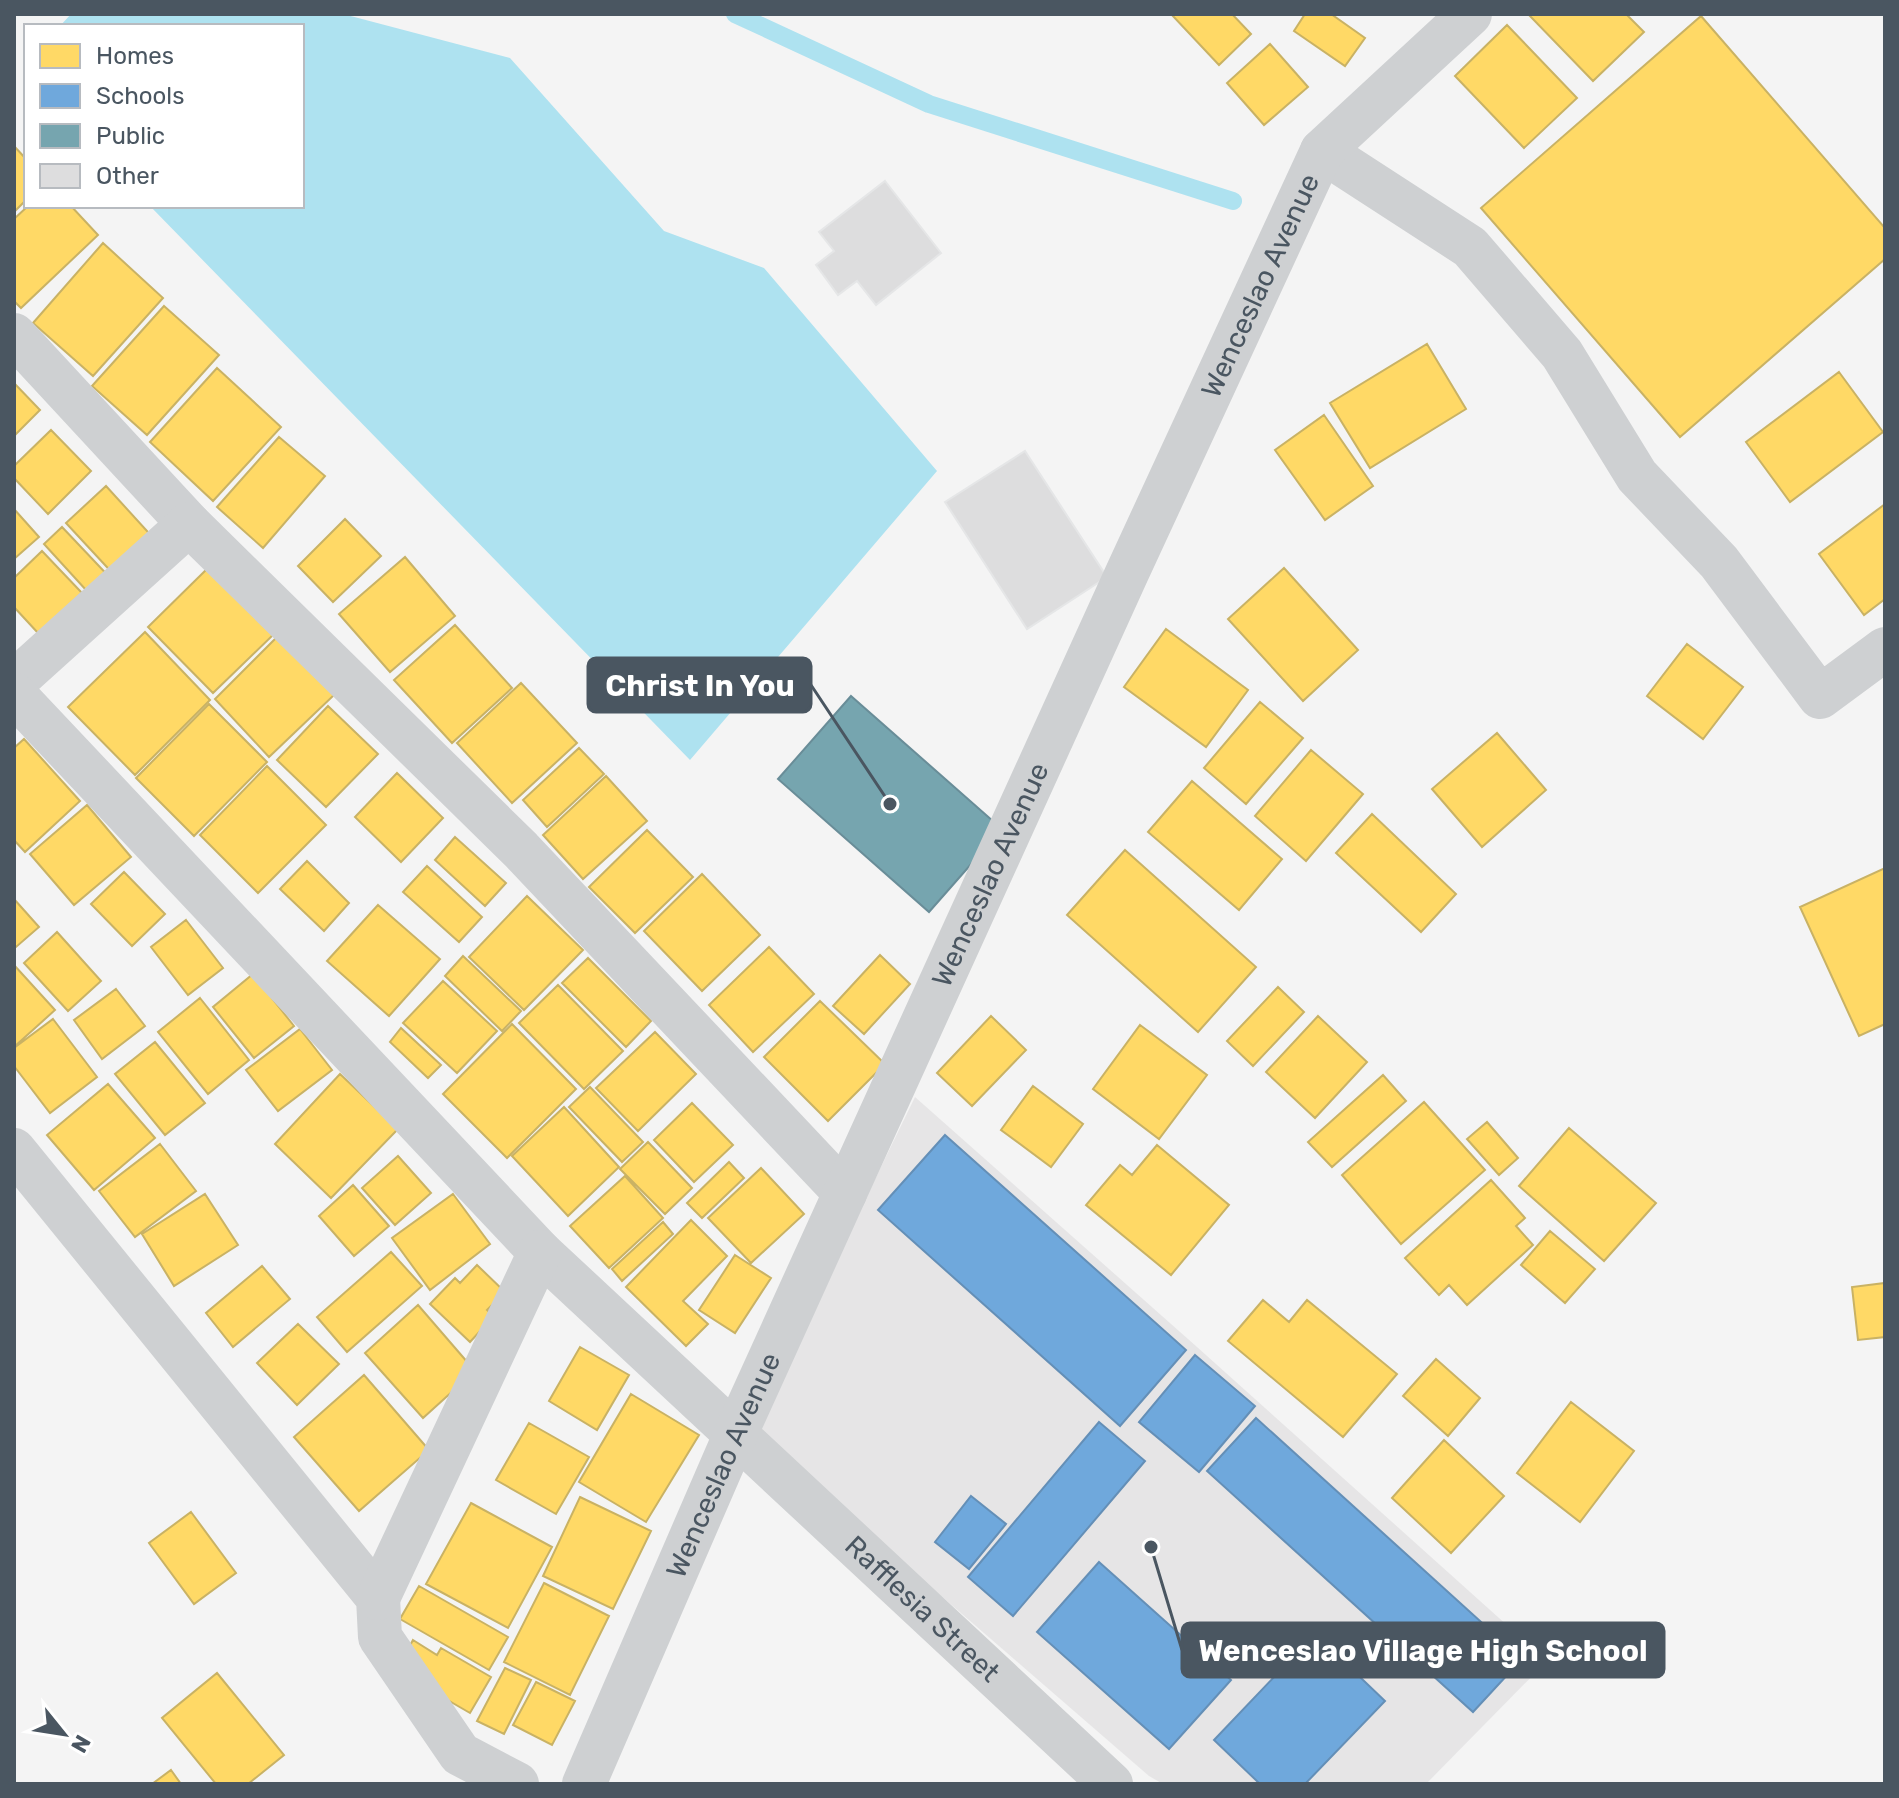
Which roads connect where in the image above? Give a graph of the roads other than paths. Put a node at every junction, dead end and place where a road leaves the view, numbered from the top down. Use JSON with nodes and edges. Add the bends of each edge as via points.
{"nodes":[{"id":1,"x":1470,"y":14,"type":"edge"},
{"id":2,"x":1322,"y":151,"type":"junction"},
{"id":3,"x":14,"y":335,"type":"edge"},
{"id":4,"x":189,"y":524,"type":"junction"},
{"id":5,"x":1885,"y":649,"type":"edge"},
{"id":6,"x":14,"y":682,"type":"edge"},
{"id":7,"x":14,"y":694,"type":"edge"},
{"id":8,"x":14,"y":1150,"type":"edge"},
{"id":9,"x":845,"y":1193,"type":"junction"},
{"id":10,"x":540,"y":1252,"type":"junction"},
{"id":11,"x":736,"y":1433,"type":"junction"},
{"id":12,"x":378,"y":1598,"type":"junction"},
{"id":13,"x":517,"y":1784,"type":"edge"},
{"id":14,"x":584,"y":1784,"type":"edge"},
{"id":15,"x":1111,"y":1784,"type":"edge"}],
"edges":[{"from":1,"to":2,"type":"street","name":"Wenceslao Avenue"},
{"from":2,"to":5,"type":"street","via":[[1470,247],[1562,354],[1637,476],[1719,562],[1820,697]]},
{"from":2,"to":9,"type":"street","name":"Wenceslao Avenue"},
{"from":3,"to":4,"type":"street"},
{"from":4,"to":6,"type":"street"},
{"from":4,"to":9,"type":"street","via":[[521,850]]},
{"from":7,"to":10,"type":"street","name":"Rafflesia Street"},
{"from":8,"to":12,"type":"street"},
{"from":9,"to":11,"type":"street","name":"Wenceslao Avenue"},
{"from":10,"to":11,"type":"street","name":"Rafflesia Street"},
{"from":10,"to":12,"type":"street"},
{"from":11,"to":14,"type":"street","name":"Wenceslao Avenue"},
{"from":11,"to":15,"type":"street","name":"Rafflesia Street"},
{"from":12,"to":13,"type":"street","via":[[380,1637],[460,1754]]}]}
